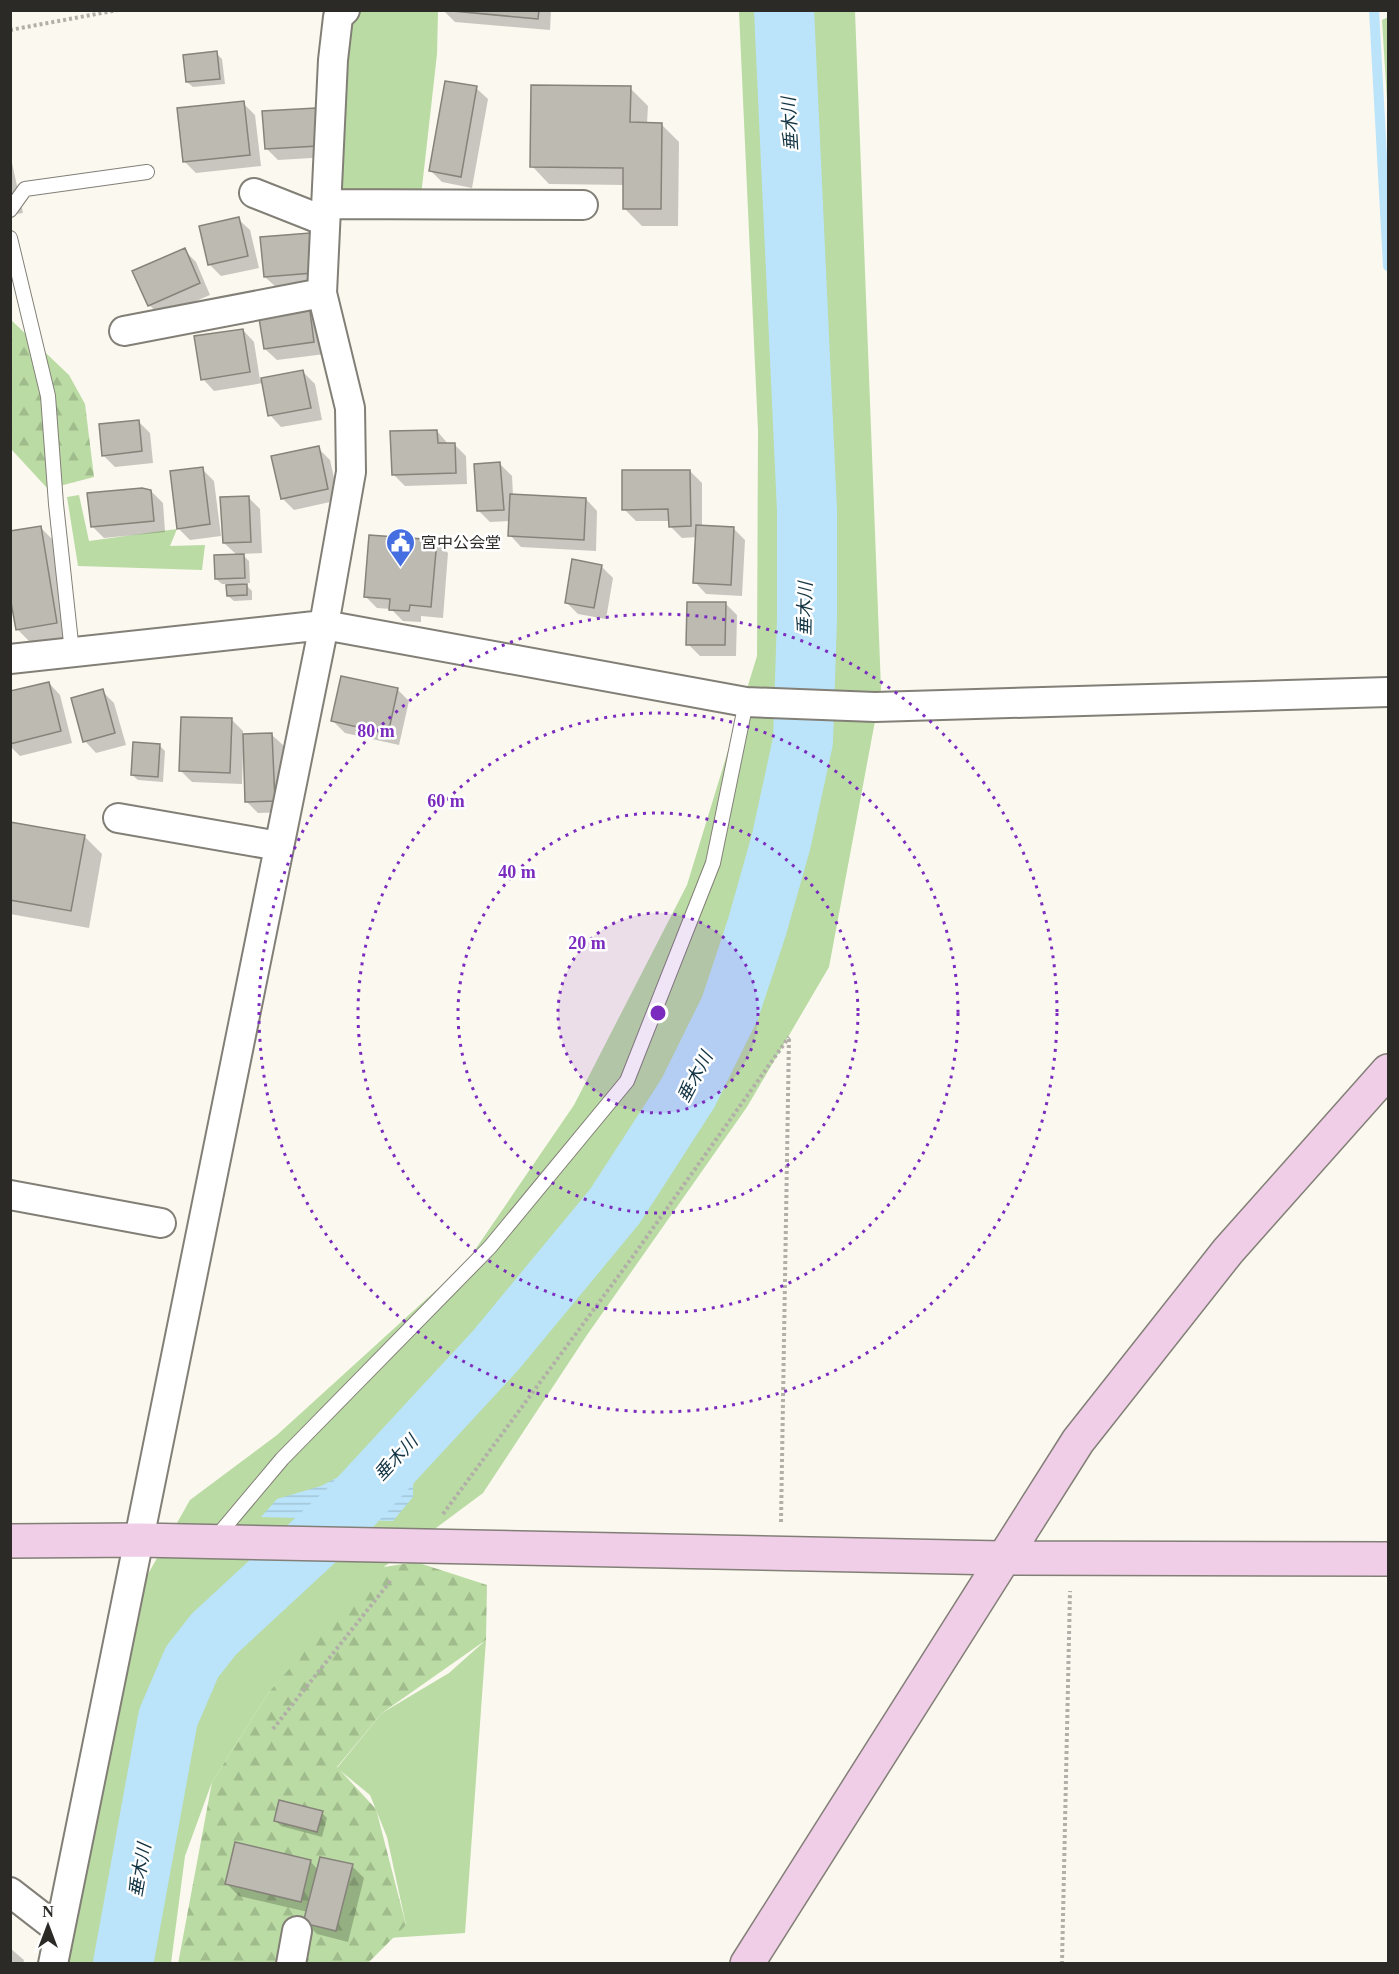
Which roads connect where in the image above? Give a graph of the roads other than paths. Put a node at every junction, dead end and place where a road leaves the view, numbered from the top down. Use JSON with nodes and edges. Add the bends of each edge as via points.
{"nodes":[{"id":1,"x":345,"y":10,"type":"edge"},
{"id":2,"x":147,"y":172,"type":"dead end"},
{"id":3,"x":254,"y":193,"type":"dead end"},
{"id":4,"x":583,"y":205,"type":"dead end"},
{"id":5,"x":10,"y":210,"type":"edge"},
{"id":6,"x":325,"y":213,"type":"junction"},
{"id":7,"x":10,"y":238,"type":"edge"},
{"id":8,"x":15,"y":276,"type":"edge"},
{"id":9,"x":322,"y":293,"type":"junction"},
{"id":10,"x":124,"y":331,"type":"dead end"},
{"id":11,"x":324,"y":625,"type":"junction"},
{"id":12,"x":72,"y":652,"type":"junction"},
{"id":13,"x":10,"y":659,"type":"edge"},
{"id":14,"x":1389,"y":692,"type":"edge"},
{"id":15,"x":746,"y":702,"type":"junction"},
{"id":16,"x":117,"y":818,"type":"dead end"},
{"id":17,"x":279,"y":846,"type":"junction"},
{"id":18,"x":1389,"y":1071,"type":"edge"},
{"id":19,"x":10,"y":1195,"type":"edge"},
{"id":20,"x":161,"y":1223,"type":"dead end"},
{"id":21,"x":219,"y":1534,"type":"dead end"},
{"id":22,"x":143,"y":1540,"type":"junction"},
{"id":23,"x":10,"y":1541,"type":"edge"},
{"id":24,"x":1001,"y":1558,"type":"junction"},
{"id":25,"x":1389,"y":1559,"type":"edge"},
{"id":26,"x":10,"y":1892,"type":"edge"},
{"id":27,"x":59,"y":1930,"type":"junction"},
{"id":28,"x":297,"y":1931,"type":"dead end"},
{"id":29,"x":53,"y":1964,"type":"edge"},
{"id":30,"x":291,"y":1964,"type":"edge"},
{"id":31,"x":747,"y":1964,"type":"edge"}],
"edges":[{"from":1,"to":6,"type":"street","via":[[338,17],[333,60]]},
{"from":2,"to":5,"type":"lane","via":[[25,189]]},
{"from":3,"to":6,"type":"street"},
{"from":4,"to":6,"type":"street"},
{"from":6,"to":9,"type":"street"},
{"from":7,"to":8,"type":"lane"},
{"from":8,"to":12,"type":"lane","via":[[48,396]]},
{"from":9,"to":10,"type":"street"},
{"from":9,"to":11,"type":"street","via":[[351,408],[351,472]]},
{"from":11,"to":12,"type":"street"},
{"from":11,"to":15,"type":"street"},
{"from":11,"to":17,"type":"street"},
{"from":12,"to":13,"type":"street"},
{"from":14,"to":15,"type":"street","via":[[875,706]]},
{"from":15,"to":21,"type":"lane","via":[[713,863],[627,1081],[490,1247],[282,1459]]},
{"from":16,"to":17,"type":"street"},
{"from":17,"to":22,"type":"street"},
{"from":18,"to":24,"type":"street","via":[[1228,1251],[1078,1441]]},
{"from":19,"to":20,"type":"street"},
{"from":22,"to":23,"type":"street"},
{"from":22,"to":24,"type":"street"},
{"from":22,"to":27,"type":"street"},
{"from":24,"to":25,"type":"street"},
{"from":24,"to":31,"type":"street"},
{"from":26,"to":27,"type":"street"},
{"from":27,"to":29,"type":"street"},
{"from":28,"to":30,"type":"street"}]}
